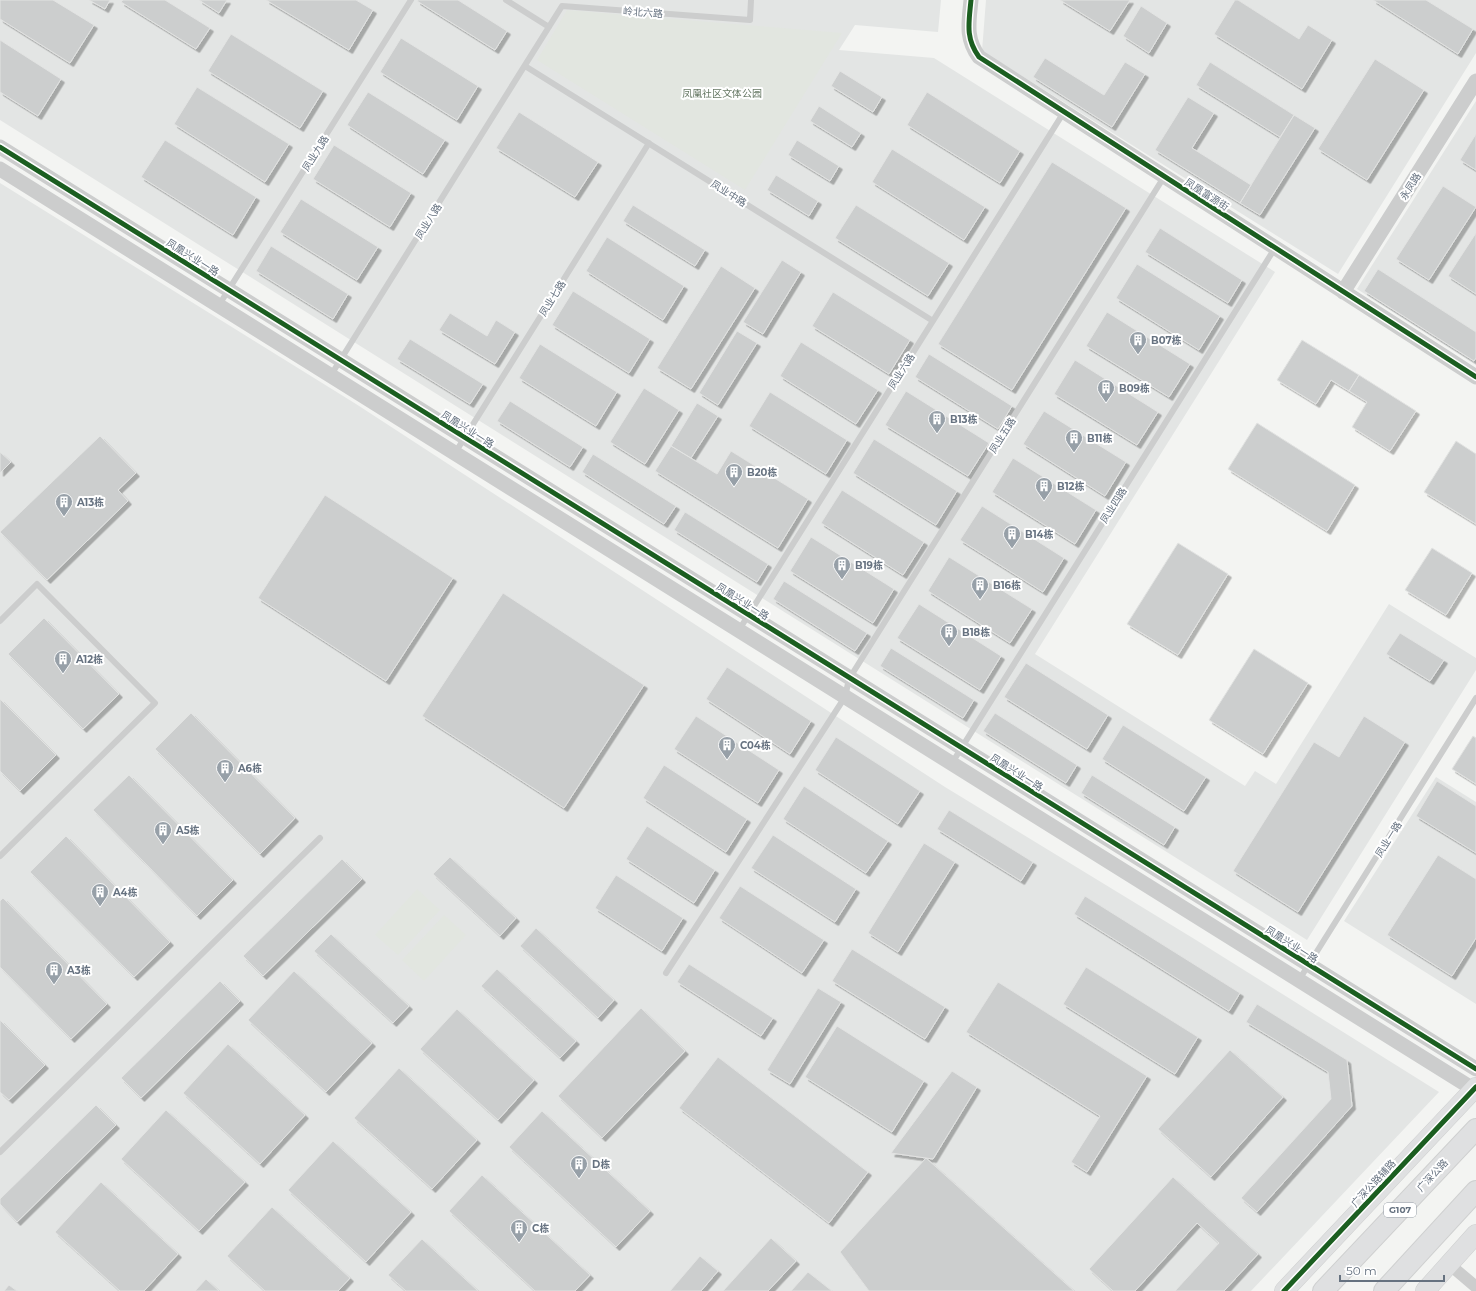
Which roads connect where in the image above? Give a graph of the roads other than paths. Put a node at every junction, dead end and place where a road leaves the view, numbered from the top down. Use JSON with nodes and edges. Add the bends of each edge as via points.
{"nodes":[{"id":1,"x":411,"y":0,"type":"edge"},
{"id":2,"x":506,"y":0,"type":"edge"},
{"id":3,"x":751,"y":0,"type":"edge"},
{"id":4,"x":971,"y":0,"type":"edge"},
{"id":5,"x":549,"y":27,"type":"junction"},
{"id":6,"x":525,"y":66,"type":"junction"},
{"id":7,"x":1476,"y":81,"type":"edge"},
{"id":8,"x":1064,"y":112,"type":"junction"},
{"id":9,"x":649,"y":143,"type":"junction"},
{"id":10,"x":0,"y":148,"type":"edge"},
{"id":11,"x":0,"y":169,"type":"edge"},
{"id":12,"x":1164,"y":177,"type":"junction"},
{"id":13,"x":1275,"y":248,"type":"junction"},
{"id":14,"x":229,"y":290,"type":"junction"},
{"id":15,"x":1343,"y":292,"type":"junction"},
{"id":16,"x":219,"y":306,"type":"junction"},
{"id":17,"x":932,"y":321,"type":"junction"},
{"id":18,"x":340,"y":360,"type":"junction"},
{"id":19,"x":331,"y":376,"type":"junction"},
{"id":20,"x":1476,"y":377,"type":"edge"},
{"id":21,"x":465,"y":438,"type":"junction"},
{"id":22,"x":455,"y":453,"type":"junction"},
{"id":23,"x":748,"y":615,"type":"junction"},
{"id":24,"x":0,"y":621,"type":"edge"},
{"id":25,"x":739,"y":630,"type":"junction"},
{"id":26,"x":849,"y":679,"type":"junction"},
{"id":27,"x":845,"y":697,"type":"junction"},
{"id":28,"x":1476,"y":698,"type":"edge"},
{"id":29,"x":961,"y":748,"type":"junction"},
{"id":30,"x":952,"y":763,"type":"junction"},
{"id":31,"x":320,"y":838,"type":"dead end"},
{"id":32,"x":0,"y":856,"type":"edge"},
{"id":33,"x":1309,"y":965,"type":"junction"},
{"id":34,"x":666,"y":973,"type":"dead end"},
{"id":35,"x":1299,"y":980,"type":"junction"},
{"id":36,"x":1476,"y":1069,"type":"edge"},
{"id":37,"x":1475,"y":1088,"type":"edge"},
{"id":38,"x":1476,"y":1129,"type":"edge"},
{"id":39,"x":0,"y":1152,"type":"edge"},
{"id":40,"x":1476,"y":1191,"type":"edge"},
{"id":41,"x":1476,"y":1234,"type":"edge"},
{"id":42,"x":1449,"y":1264,"type":"junction"},
{"id":43,"x":1476,"y":1287,"type":"edge"},
{"id":44,"x":1284,"y":1291,"type":"edge"},
{"id":45,"x":1323,"y":1291,"type":"edge"},
{"id":46,"x":1384,"y":1291,"type":"edge"},
{"id":47,"x":1425,"y":1291,"type":"edge"}],
"edges":[{"from":1,"to":14,"type":"lane","name":"凤业九路"},
{"from":2,"to":5,"type":"lane"},
{"from":3,"to":5,"type":"lane","name":"岭北六路","via":[[750,20],[562,6]]},
{"from":4,"to":8,"type":"street","name":"凤凰富源街","via":[[968,28],[973,49],[979,57]]},
{"from":5,"to":6,"type":"lane","name":"岭北六路"},
{"from":6,"to":9,"type":"lane","name":"凤业中路"},
{"from":6,"to":18,"type":"lane","name":"凤业八路"},
{"from":7,"to":15,"type":"street","name":"永凤路"},
{"from":8,"to":12,"type":"street","name":"凤凰富源街"},
{"from":8,"to":17,"type":"lane","name":"凤业六路"},
{"from":9,"to":17,"type":"lane","name":"凤业中路"},
{"from":9,"to":21,"type":"lane","name":"凤业七路"},
{"from":10,"to":14,"type":"street","name":"凤凰兴业一路"},
{"from":11,"to":16,"type":"street"},
{"from":12,"to":13,"type":"street","name":"凤凰富源街"},
{"from":12,"to":26,"type":"lane","name":"凤业五路"},
{"from":13,"to":15,"type":"street","name":"凤凰富源街"},
{"from":13,"to":29,"type":"lane","name":"凤业四路"},
{"from":14,"to":16,"type":"lane","name":"凤业九路"},
{"from":14,"to":18,"type":"street","name":"凤凰兴业一路"},
{"from":15,"to":20,"type":"street","name":"凤凰富源街"},
{"from":16,"to":19,"type":"street"},
{"from":17,"to":23,"type":"lane","name":"凤业六路"},
{"from":18,"to":19,"type":"lane","name":"凤业八路"},
{"from":18,"to":21,"type":"street","name":"凤凰兴业一路"},
{"from":19,"to":22,"type":"street"},
{"from":21,"to":22,"type":"lane","name":"凤业七路"},
{"from":21,"to":23,"type":"street","name":"凤凰兴业一路"},
{"from":22,"to":25,"type":"street"},
{"from":23,"to":25,"type":"lane","name":"凤业六路"},
{"from":23,"to":26,"type":"street","name":"凤凰兴业一路"},
{"from":24,"to":32,"type":"lane","via":[[37,584],[155,703]]},
{"from":25,"to":27,"type":"street"},
{"from":26,"to":27,"type":"lane","name":"凤业五路"},
{"from":26,"to":29,"type":"street","name":"凤凰兴业一路"},
{"from":27,"to":30,"type":"street"},
{"from":27,"to":34,"type":"lane"},
{"from":28,"to":33,"type":"lane","name":"凤业一路"},
{"from":29,"to":30,"type":"lane","name":"凤业四路"},
{"from":29,"to":33,"type":"street","name":"凤凰兴业一路"},
{"from":30,"to":35,"type":"street"},
{"from":31,"to":39,"type":"lane"},
{"from":33,"to":35,"type":"lane","name":"凤业一路"},
{"from":33,"to":36,"type":"street","name":"凤凰兴业一路"},
{"from":35,"to":37,"type":"street"},
{"from":37,"to":44,"type":"main road","name":"广深公路辅路"},
{"from":38,"to":45,"type":"highway","name":"广深公路","number":"G107"},
{"from":40,"to":46,"type":"highway"},
{"from":41,"to":42,"type":"main road"},
{"from":42,"to":43,"type":"street"},
{"from":42,"to":47,"type":"main road"}]}
